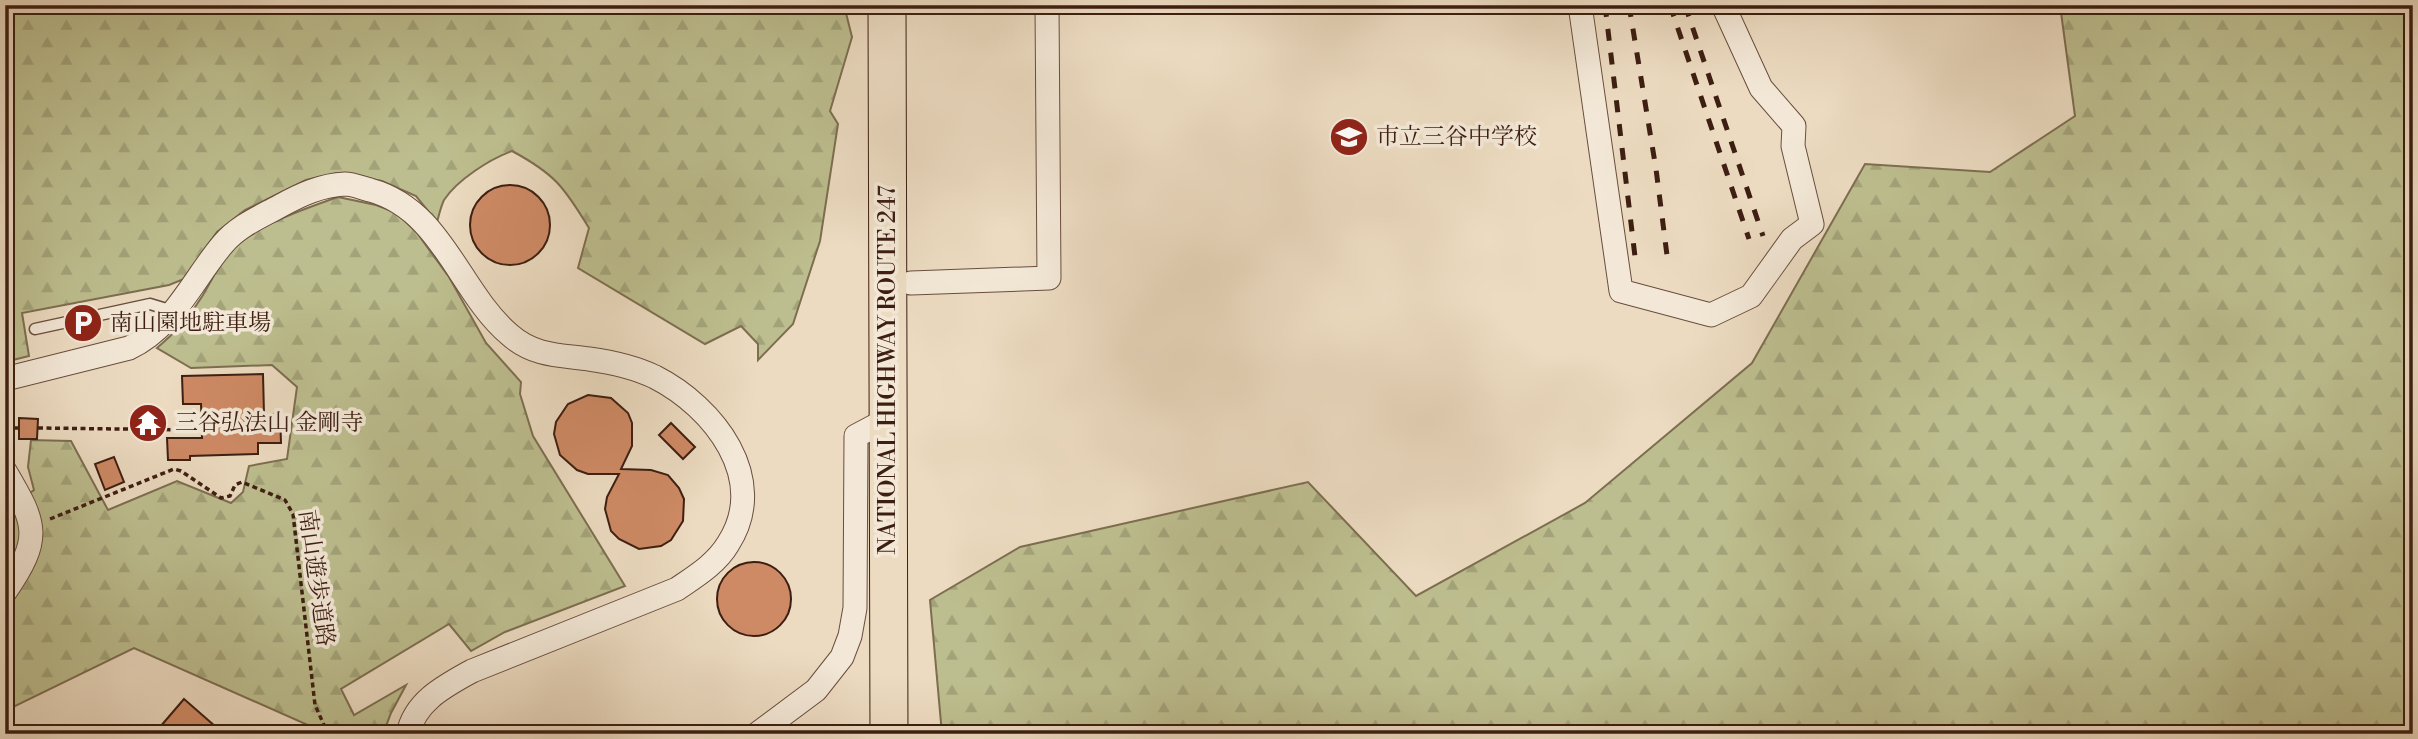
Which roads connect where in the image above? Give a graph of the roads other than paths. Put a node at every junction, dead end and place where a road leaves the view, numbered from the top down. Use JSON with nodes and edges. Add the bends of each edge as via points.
{"nodes":[{"id":1,"x":887,"y":5,"type":"edge"},
{"id":2,"x":911,"y":5,"type":"edge"},
{"id":3,"x":1046,"y":5,"type":"edge"},
{"id":4,"x":1580,"y":5,"type":"edge"},
{"id":5,"x":1723,"y":5,"type":"edge"},
{"id":6,"x":911,"y":283,"type":"junction"},
{"id":7,"x":173,"y":311,"type":"junction"},
{"id":8,"x":35,"y":329,"type":"dead end"},
{"id":9,"x":5,"y":379,"type":"edge"},
{"id":10,"x":888,"y":419,"type":"junction"},
{"id":11,"x":5,"y":471,"type":"edge"},
{"id":12,"x":5,"y":592,"type":"edge"},
{"id":13,"x":408,"y":734,"type":"edge"},
{"id":14,"x":757,"y":734,"type":"edge"},
{"id":15,"x":889,"y":734,"type":"edge"},
{"id":16,"x":912,"y":734,"type":"edge"}],
"edges":[{"from":1,"to":10,"type":"highway","name":"NATIONAL HIGHWAY ROUTE 247"},
{"from":2,"to":6,"type":"highway","name":"NATIONAL HIGHWAY ROUTE 247"},
{"from":3,"to":6,"type":"street","via":[[1049,278]]},
{"from":4,"to":5,"type":"street","via":[[1621,291],[1711,315],[1751,296],[1792,239],[1812,224],[1793,146],[1794,126],[1761,88]]},
{"from":6,"to":16,"type":"highway","name":"NATIONAL HIGHWAY ROUTE 247"},
{"from":7,"to":8,"type":"lane","via":[[150,304]]},
{"from":7,"to":9,"type":"street","via":[[145,341],[129,348]]},
{"from":7,"to":13,"type":"street","via":[[224,243],[243,226],[304,193],[347,184],[407,206],[455,261],[478,303],[521,344],[544,354],[624,365],[656,378],[695,405],[719,429],[734,454],[744,484],[740,517],[728,544],[707,569],[677,589],[464,675],[422,704]]},
{"from":10,"to":14,"type":"street","via":[[856,436],[855,608],[842,657],[816,690]]},
{"from":10,"to":15,"type":"highway","name":"NATIONAL HIGHWAY ROUTE 247"},
{"from":11,"to":12,"type":"street","via":[[32,526],[29,549]]}]}
